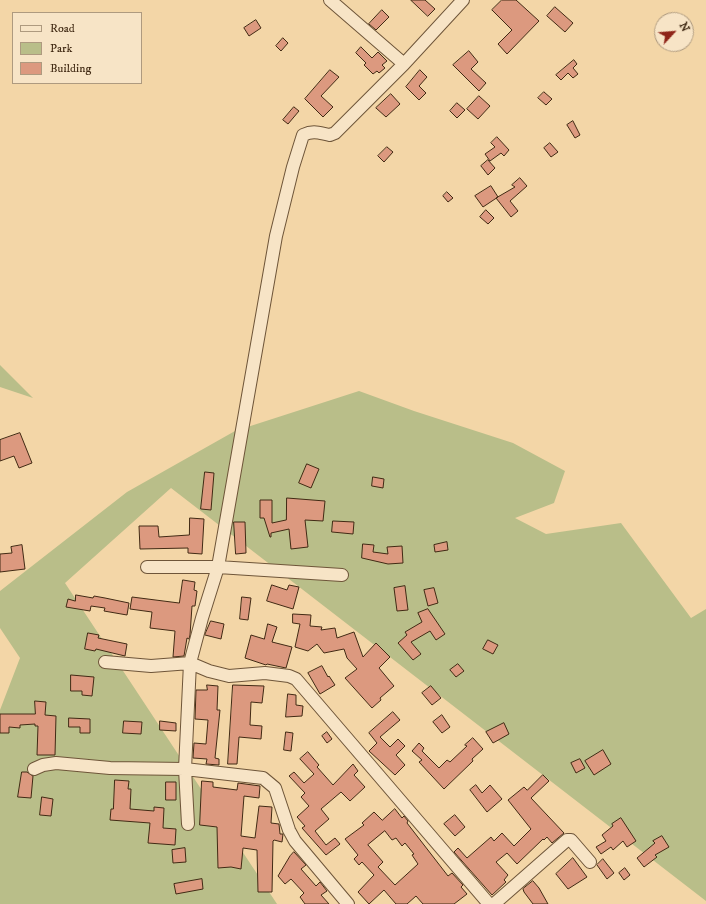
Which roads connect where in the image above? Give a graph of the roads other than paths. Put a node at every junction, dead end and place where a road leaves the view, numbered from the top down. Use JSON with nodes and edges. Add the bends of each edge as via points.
{"nodes":[{"id":1,"x":330,"y":0,"type":"edge"},
{"id":2,"x":463,"y":0,"type":"edge"},
{"id":3,"x":404,"y":64,"type":"junction"},
{"id":4,"x":147,"y":567,"type":"dead end"},
{"id":5,"x":218,"y":567,"type":"junction"},
{"id":6,"x":342,"y":575,"type":"dead end"},
{"id":7,"x":105,"y":662,"type":"dead end"},
{"id":8,"x":190,"y":663,"type":"junction"},
{"id":9,"x":34,"y":769,"type":"dead end"},
{"id":10,"x":185,"y":769,"type":"junction"},
{"id":11,"x":188,"y":824,"type":"dead end"},
{"id":12,"x":590,"y":862,"type":"dead end"},
{"id":13,"x":348,"y":904,"type":"edge"},
{"id":14,"x":489,"y":904,"type":"edge"},
{"id":15,"x":494,"y":904,"type":"edge"}],
"edges":[{"from":1,"to":3,"type":"street"},
{"from":2,"to":3,"type":"street"},
{"from":3,"to":5,"type":"street","via":[[335,133],[330,135],[318,131],[303,135],[276,236]]},
{"from":4,"to":5,"type":"street"},
{"from":5,"to":6,"type":"street"},
{"from":5,"to":8,"type":"street"},
{"from":7,"to":8,"type":"street","via":[[151,666]]},
{"from":8,"to":10,"type":"street"},
{"from":8,"to":14,"type":"street","via":[[229,676],[265,673],[296,678]]},
{"from":9,"to":10,"type":"street","via":[[56,763],[110,768]]},
{"from":10,"to":11,"type":"street"},
{"from":10,"to":13,"type":"street","via":[[263,778],[270,783],[278,795],[295,841]]},
{"from":12,"to":15,"type":"street","via":[[571,840],[567,840]]}]}
